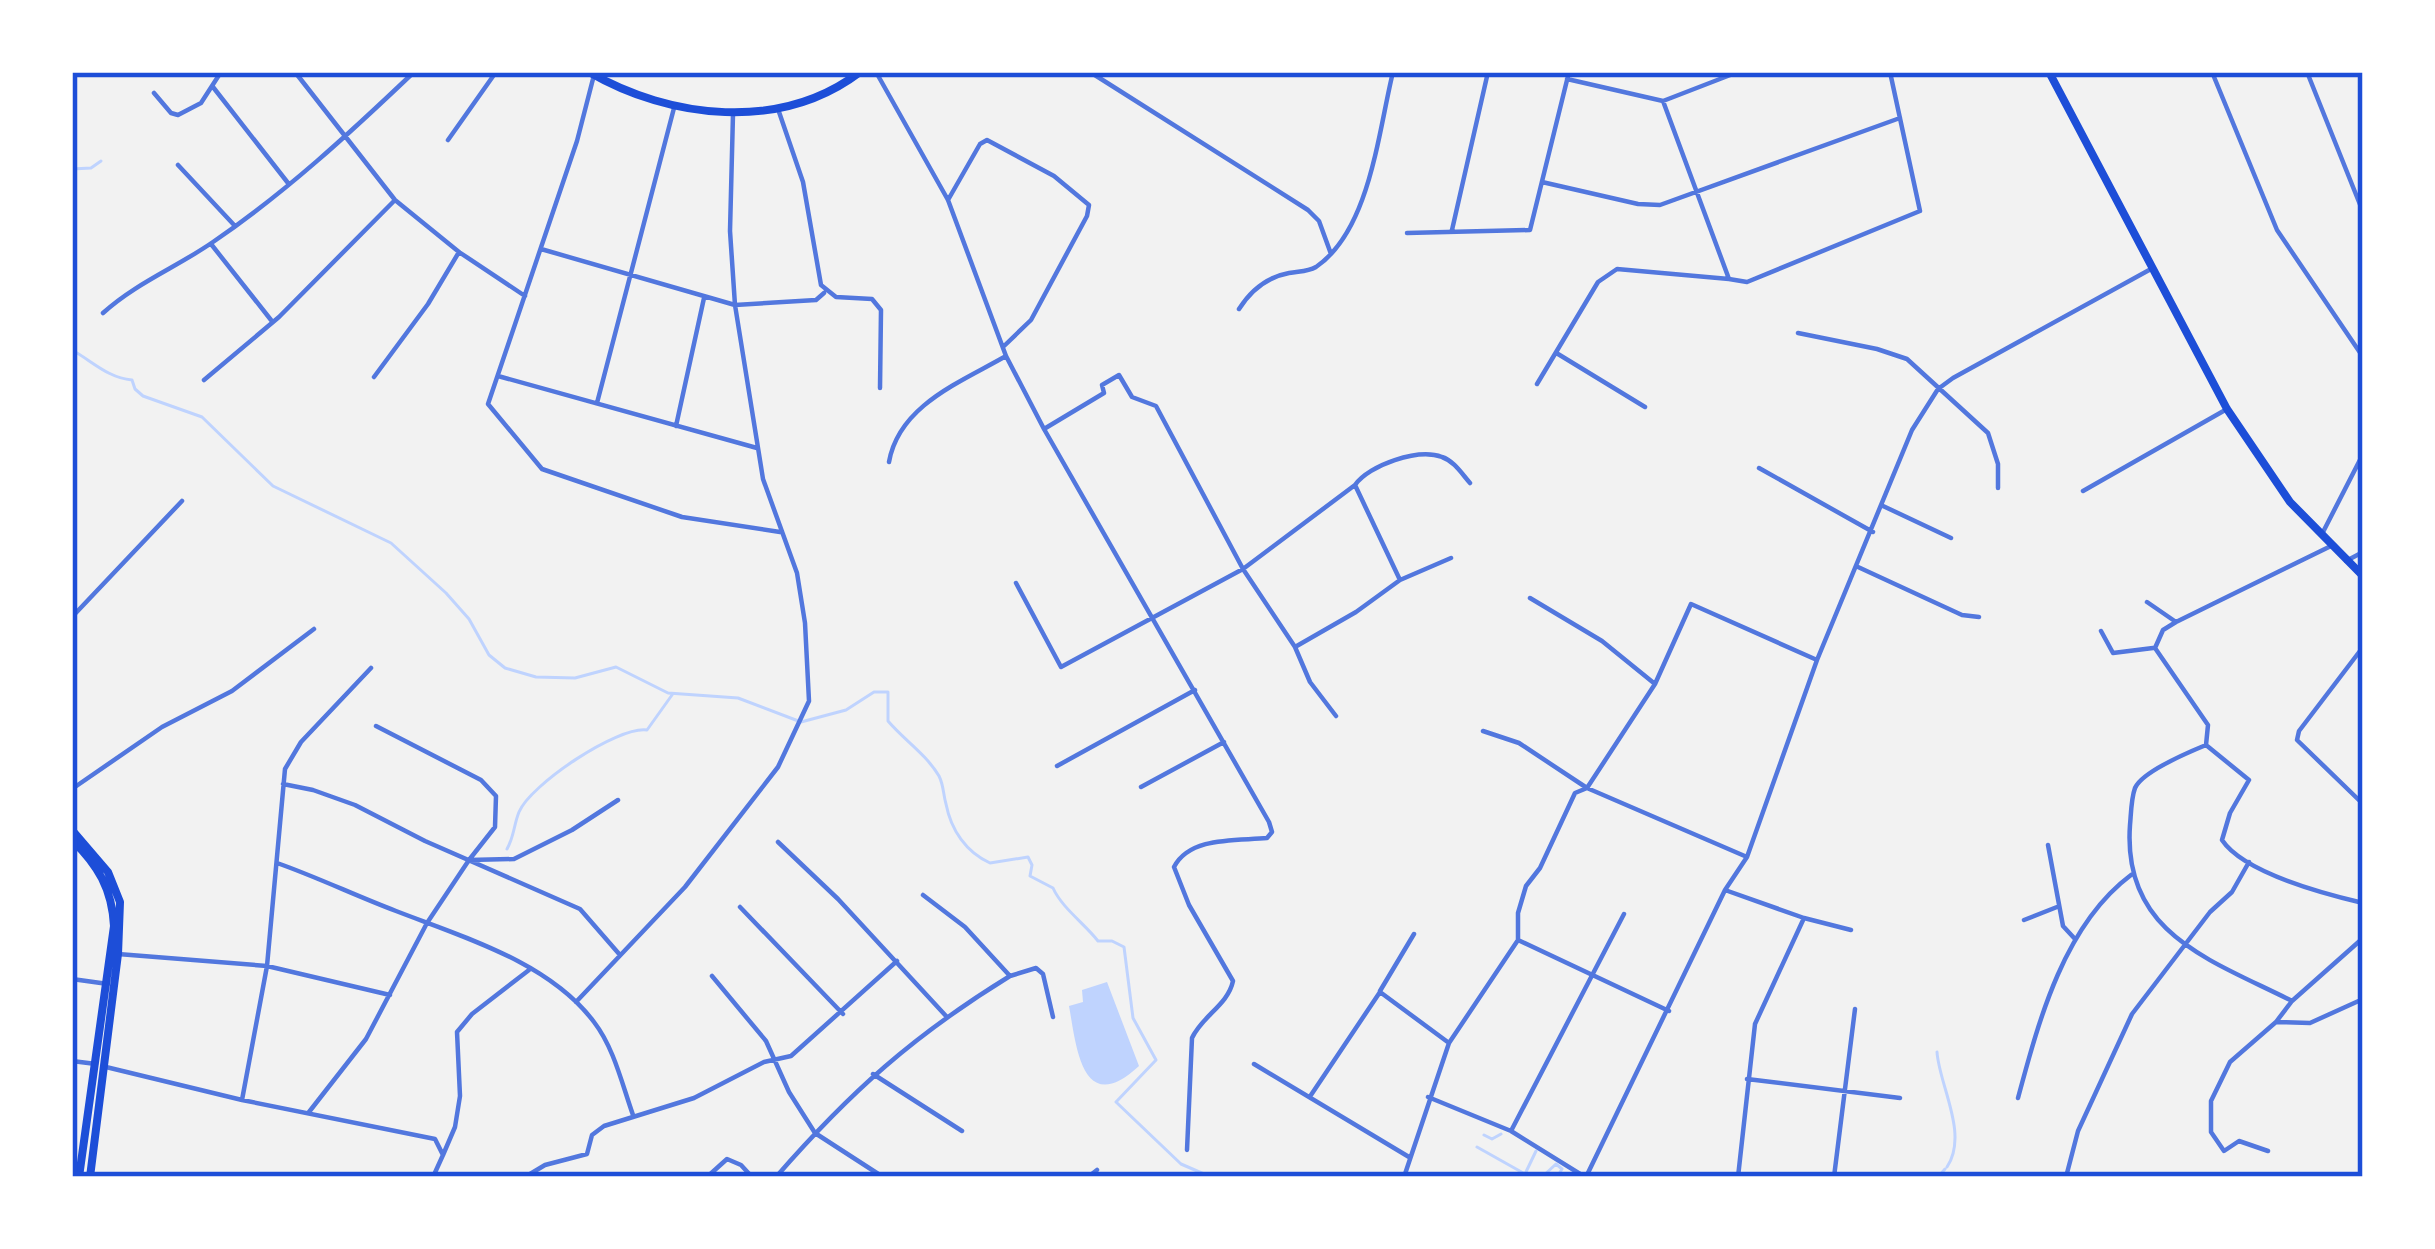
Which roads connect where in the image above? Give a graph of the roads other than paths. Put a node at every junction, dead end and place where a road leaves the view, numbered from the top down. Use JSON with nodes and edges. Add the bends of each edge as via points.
{"nodes":[{"id":1,"x":221,"y":72,"type":"edge"},
{"id":2,"x":295,"y":72,"type":"edge"},
{"id":3,"x":414,"y":72,"type":"edge"},
{"id":4,"x":496,"y":72,"type":"edge"},
{"id":5,"x":860,"y":72,"type":"edge"},
{"id":6,"x":876,"y":72,"type":"edge"},
{"id":7,"x":1090,"y":72,"type":"edge"},
{"id":8,"x":1393,"y":72,"type":"edge"},
{"id":9,"x":1488,"y":72,"type":"edge"},
{"id":10,"x":1738,"y":72,"type":"edge"},
{"id":11,"x":1889,"y":72,"type":"edge"},
{"id":12,"x":2049,"y":72,"type":"edge"},
{"id":13,"x":2212,"y":72,"type":"edge"},
{"id":14,"x":2307,"y":72,"type":"edge"},
{"id":15,"x":591,"y":74,"type":"edge"},
{"id":16,"x":1568,"y":76,"type":"edge"},
{"id":17,"x":213,"y":87,"type":"junction"},
{"id":18,"x":154,"y":93,"type":"dead end"},
{"id":19,"x":1663,"y":101,"type":"junction"},
{"id":20,"x":674,"y":108,"type":"junction"},
{"id":21,"x":778,"y":109,"type":"junction"},
{"id":22,"x":733,"y":114,"type":"junction"},
{"id":23,"x":1900,"y":118,"type":"junction"},
{"id":24,"x":346,"y":136,"type":"junction"},
{"id":25,"x":448,"y":140,"type":"dead end"},
{"id":26,"x":178,"y":164,"type":"dead end"},
{"id":27,"x":1542,"y":182,"type":"junction"},
{"id":28,"x":288,"y":183,"type":"junction"},
{"id":29,"x":1696,"y":192,"type":"junction"},
{"id":30,"x":395,"y":200,"type":"junction"},
{"id":31,"x":948,"y":200,"type":"junction"},
{"id":32,"x":2363,"y":212,"type":"edge"},
{"id":33,"x":235,"y":226,"type":"junction"},
{"id":34,"x":1407,"y":233,"type":"dead end"},
{"id":35,"x":1452,"y":233,"type":"junction"},
{"id":36,"x":211,"y":244,"type":"junction"},
{"id":37,"x":541,"y":249,"type":"junction"},
{"id":38,"x":459,"y":252,"type":"junction"},
{"id":39,"x":1331,"y":254,"type":"junction"},
{"id":40,"x":2152,"y":269,"type":"junction"},
{"id":41,"x":633,"y":276,"type":"junction"},
{"id":42,"x":1729,"y":279,"type":"junction"},
{"id":43,"x":826,"y":292,"type":"junction"},
{"id":44,"x":524,"y":296,"type":"junction"},
{"id":45,"x":704,"y":298,"type":"junction"},
{"id":46,"x":735,"y":304,"type":"junction"},
{"id":47,"x":1239,"y":309,"type":"dead end"},
{"id":48,"x":103,"y":313,"type":"dead end"},
{"id":49,"x":272,"y":322,"type":"junction"},
{"id":50,"x":1798,"y":333,"type":"dead end"},
{"id":51,"x":1003,"y":347,"type":"junction"},
{"id":52,"x":1556,"y":352,"type":"junction"},
{"id":53,"x":1006,"y":356,"type":"junction"},
{"id":54,"x":2363,"y":357,"type":"edge"},
{"id":55,"x":374,"y":376,"type":"dead end"},
{"id":56,"x":498,"y":376,"type":"junction"},
{"id":57,"x":204,"y":380,"type":"dead end"},
{"id":58,"x":1537,"y":384,"type":"dead end"},
{"id":59,"x":880,"y":388,"type":"dead end"},
{"id":60,"x":1937,"y":389,"type":"junction"},
{"id":61,"x":597,"y":403,"type":"junction"},
{"id":62,"x":1645,"y":407,"type":"dead end"},
{"id":63,"x":2228,"y":409,"type":"junction"},
{"id":64,"x":676,"y":426,"type":"junction"},
{"id":65,"x":1044,"y":429,"type":"junction"},
{"id":66,"x":757,"y":448,"type":"junction"},
{"id":67,"x":2363,"y":454,"type":"edge"},
{"id":68,"x":889,"y":462,"type":"dead end"},
{"id":69,"x":1759,"y":467,"type":"dead end"},
{"id":70,"x":1470,"y":483,"type":"dead end"},
{"id":71,"x":1354,"y":485,"type":"junction"},
{"id":72,"x":1998,"y":488,"type":"dead end"},
{"id":73,"x":2083,"y":491,"type":"dead end"},
{"id":74,"x":182,"y":501,"type":"dead end"},
{"id":75,"x":1883,"y":506,"type":"junction"},
{"id":76,"x":1873,"y":532,"type":"junction"},
{"id":77,"x":782,"y":533,"type":"junction"},
{"id":78,"x":2321,"y":536,"type":"junction"},
{"id":79,"x":1951,"y":538,"type":"dead end"},
{"id":80,"x":2331,"y":547,"type":"junction"},
{"id":81,"x":2363,"y":552,"type":"edge"},
{"id":82,"x":1450,"y":558,"type":"dead end"},
{"id":83,"x":2346,"y":561,"type":"junction"},
{"id":84,"x":1858,"y":567,"type":"junction"},
{"id":85,"x":1244,"y":569,"type":"junction"},
{"id":86,"x":2363,"y":576,"type":"edge"},
{"id":87,"x":1400,"y":580,"type":"junction"},
{"id":88,"x":1016,"y":583,"type":"dead end"},
{"id":89,"x":1529,"y":598,"type":"dead end"},
{"id":90,"x":2147,"y":602,"type":"dead end"},
{"id":91,"x":72,"y":617,"type":"edge"},
{"id":92,"x":1155,"y":617,"type":"junction"},
{"id":93,"x":1979,"y":617,"type":"dead end"},
{"id":94,"x":2176,"y":622,"type":"junction"},
{"id":95,"x":314,"y":628,"type":"dead end"},
{"id":96,"x":2101,"y":631,"type":"dead end"},
{"id":97,"x":1295,"y":647,"type":"junction"},
{"id":98,"x":2363,"y":647,"type":"edge"},
{"id":99,"x":2155,"y":648,"type":"junction"},
{"id":100,"x":1817,"y":660,"type":"junction"},
{"id":101,"x":371,"y":668,"type":"dead end"},
{"id":102,"x":1655,"y":684,"type":"junction"},
{"id":103,"x":1195,"y":690,"type":"junction"},
{"id":104,"x":1336,"y":716,"type":"dead end"},
{"id":105,"x":376,"y":726,"type":"dead end"},
{"id":106,"x":1483,"y":731,"type":"dead end"},
{"id":107,"x":1224,"y":742,"type":"junction"},
{"id":108,"x":2206,"y":745,"type":"junction"},
{"id":109,"x":1057,"y":766,"type":"dead end"},
{"id":110,"x":283,"y":784,"type":"junction"},
{"id":111,"x":1141,"y":787,"type":"dead end"},
{"id":112,"x":1587,"y":788,"type":"junction"},
{"id":113,"x":72,"y":789,"type":"edge"},
{"id":114,"x":618,"y":800,"type":"dead end"},
{"id":115,"x":2363,"y":804,"type":"edge"},
{"id":116,"x":72,"y":830,"type":"edge"},
{"id":117,"x":72,"y":840,"type":"edge"},
{"id":118,"x":778,"y":842,"type":"dead end"},
{"id":119,"x":2048,"y":845,"type":"dead end"},
{"id":120,"x":1747,"y":857,"type":"junction"},
{"id":121,"x":469,"y":860,"type":"junction"},
{"id":122,"x":2249,"y":862,"type":"junction"},
{"id":123,"x":277,"y":863,"type":"junction"},
{"id":124,"x":2131,"y":875,"type":"junction"},
{"id":125,"x":1725,"y":890,"type":"junction"},
{"id":126,"x":923,"y":895,"type":"dead end"},
{"id":127,"x":2363,"y":903,"type":"edge"},
{"id":128,"x":740,"y":907,"type":"dead end"},
{"id":129,"x":2057,"y":907,"type":"junction"},
{"id":130,"x":1624,"y":914,"type":"dead end"},
{"id":131,"x":1804,"y":919,"type":"junction"},
{"id":132,"x":2024,"y":920,"type":"dead end"},
{"id":133,"x":427,"y":922,"type":"junction"},
{"id":134,"x":1851,"y":930,"type":"dead end"},
{"id":135,"x":1414,"y":934,"type":"dead end"},
{"id":136,"x":2075,"y":939,"type":"junction"},
{"id":137,"x":1518,"y":940,"type":"junction"},
{"id":138,"x":2362,"y":943,"type":"edge"},
{"id":139,"x":2186,"y":947,"type":"junction"},
{"id":140,"x":118,"y":954,"type":"junction"},
{"id":141,"x":621,"y":956,"type":"junction"},
{"id":142,"x":897,"y":962,"type":"junction"},
{"id":143,"x":267,"y":966,"type":"junction"},
{"id":144,"x":529,"y":969,"type":"junction"},
{"id":145,"x":1592,"y":975,"type":"junction"},
{"id":146,"x":712,"y":976,"type":"dead end"},
{"id":147,"x":1010,"y":976,"type":"junction"},
{"id":148,"x":72,"y":979,"type":"edge"},
{"id":149,"x":108,"y":984,"type":"junction"},
{"id":150,"x":1380,"y":992,"type":"junction"},
{"id":151,"x":390,"y":994,"type":"junction"},
{"id":152,"x":2363,"y":999,"type":"edge"},
{"id":153,"x":2292,"y":1001,"type":"junction"},
{"id":154,"x":576,"y":1002,"type":"junction"},
{"id":155,"x":1855,"y":1009,"type":"dead end"},
{"id":156,"x":1669,"y":1011,"type":"junction"},
{"id":157,"x":842,"y":1014,"type":"junction"},
{"id":158,"x":946,"y":1016,"type":"junction"},
{"id":159,"x":1053,"y":1016,"type":"dead end"},
{"id":160,"x":2276,"y":1022,"type":"junction"},
{"id":161,"x":1449,"y":1043,"type":"junction"},
{"id":162,"x":776,"y":1060,"type":"junction"},
{"id":163,"x":72,"y":1061,"type":"edge"},
{"id":164,"x":1254,"y":1064,"type":"dead end"},
{"id":165,"x":99,"y":1065,"type":"junction"},
{"id":166,"x":873,"y":1074,"type":"junction"},
{"id":167,"x":1748,"y":1079,"type":"junction"},
{"id":168,"x":1844,"y":1091,"type":"junction"},
{"id":169,"x":1311,"y":1095,"type":"junction"},
{"id":170,"x":1428,"y":1096,"type":"junction"},
{"id":171,"x":1900,"y":1098,"type":"dead end"},
{"id":172,"x":2018,"y":1098,"type":"dead end"},
{"id":173,"x":242,"y":1100,"type":"junction"},
{"id":174,"x":309,"y":1112,"type":"junction"},
{"id":175,"x":633,"y":1115,"type":"junction"},
{"id":176,"x":962,"y":1131,"type":"dead end"},
{"id":177,"x":1511,"y":1131,"type":"junction"},
{"id":178,"x":815,"y":1133,"type":"junction"},
{"id":179,"x":1187,"y":1150,"type":"dead end"},
{"id":180,"x":2268,"y":1150,"type":"dead end"},
{"id":181,"x":443,"y":1155,"type":"junction"},
{"id":182,"x":1409,"y":1157,"type":"junction"},
{"id":183,"x":1097,"y":1170,"type":"dead end"},
{"id":184,"x":79,"y":1177,"type":"edge"},
{"id":185,"x":90,"y":1177,"type":"edge"},
{"id":186,"x":433,"y":1177,"type":"edge"},
{"id":187,"x":525,"y":1177,"type":"edge"},
{"id":188,"x":707,"y":1177,"type":"edge"},
{"id":189,"x":752,"y":1177,"type":"edge"},
{"id":190,"x":776,"y":1177,"type":"edge"},
{"id":191,"x":883,"y":1177,"type":"edge"},
{"id":192,"x":1088,"y":1177,"type":"edge"},
{"id":193,"x":1404,"y":1177,"type":"edge"},
{"id":194,"x":1586,"y":1177,"type":"edge"},
{"id":195,"x":1738,"y":1177,"type":"edge"},
{"id":196,"x":1834,"y":1177,"type":"edge"},
{"id":197,"x":2066,"y":1177,"type":"edge"}],
"edges":[{"from":1,"to":17,"type":"street"},
{"from":2,"to":24,"type":"street"},
{"from":3,"to":24,"type":"street"},
{"from":4,"to":25,"type":"street"},
{"from":5,"to":21,"type":"main road"},
{"from":6,"to":31,"type":"street"},
{"from":7,"to":39,"type":"street","via":[[1308,210]]},
{"from":8,"to":39,"type":"street","via":[[1357,221]]},
{"from":9,"to":35,"type":"street"},
{"from":10,"to":19,"type":"street"},
{"from":11,"to":23,"type":"street"},
{"from":12,"to":40,"type":"main road"},
{"from":13,"to":54,"type":"street","via":[[2277,230]]},
{"from":14,"to":32,"type":"street"},
{"from":15,"to":20,"type":"main road"},
{"from":15,"to":37,"type":"street"},
{"from":16,"to":19,"type":"street"},
{"from":16,"to":27,"type":"street"},
{"from":17,"to":18,"type":"street","via":[[178,116]]},
{"from":17,"to":28,"type":"street"},
{"from":19,"to":29,"type":"street"},
{"from":20,"to":22,"type":"main road"},
{"from":20,"to":41,"type":"street"},
{"from":21,"to":22,"type":"main road"},
{"from":21,"to":43,"type":"street"},
{"from":22,"to":46,"type":"street"},
{"from":23,"to":29,"type":"street"},
{"from":23,"to":42,"type":"street","via":[[1920,211],[1747,282]]},
{"from":24,"to":28,"type":"street"},
{"from":24,"to":30,"type":"street"},
{"from":26,"to":33,"type":"street"},
{"from":27,"to":29,"type":"street","via":[[1647,206]]},
{"from":27,"to":35,"type":"street","via":[[1530,230]]},
{"from":28,"to":33,"type":"street"},
{"from":29,"to":42,"type":"street"},
{"from":30,"to":38,"type":"street"},
{"from":30,"to":49,"type":"street"},
{"from":31,"to":51,"type":"street"},
{"from":31,"to":51,"type":"street","via":[[987,140],[1089,205],[1031,320]]},
{"from":33,"to":36,"type":"street"},
{"from":34,"to":35,"type":"street"},
{"from":36,"to":48,"type":"street"},
{"from":36,"to":49,"type":"street"},
{"from":37,"to":41,"type":"street"},
{"from":37,"to":44,"type":"street"},
{"from":38,"to":44,"type":"street"},
{"from":38,"to":55,"type":"street"},
{"from":39,"to":47,"type":"street","via":[[1311,270],[1268,279]]},
{"from":40,"to":60,"type":"street"},
{"from":40,"to":63,"type":"main road"},
{"from":41,"to":45,"type":"street"},
{"from":41,"to":61,"type":"street"},
{"from":42,"to":52,"type":"street","via":[[1617,269],[1598,282]]},
{"from":43,"to":46,"type":"street","via":[[815,300]]},
{"from":43,"to":59,"type":"street","via":[[878,303]]},
{"from":44,"to":56,"type":"street"},
{"from":45,"to":46,"type":"street"},
{"from":45,"to":64,"type":"street"},
{"from":46,"to":66,"type":"street"},
{"from":49,"to":57,"type":"street"},
{"from":50,"to":60,"type":"street","via":[[1894,353]]},
{"from":51,"to":53,"type":"street"},
{"from":52,"to":58,"type":"street"},
{"from":52,"to":62,"type":"street"},
{"from":53,"to":65,"type":"street"},
{"from":53,"to":68,"type":"street","via":[[920,409],[897,433]]},
{"from":56,"to":61,"type":"street"},
{"from":56,"to":77,"type":"street","via":[[488,404],[542,470],[682,518]]},
{"from":60,"to":72,"type":"street","via":[[1988,434]]},
{"from":60,"to":75,"type":"street"},
{"from":61,"to":64,"type":"street"},
{"from":63,"to":73,"type":"street"},
{"from":63,"to":78,"type":"main road"},
{"from":64,"to":66,"type":"street"},
{"from":65,"to":85,"type":"street","via":[[1119,375],[1132,397],[1156,406]]},
{"from":65,"to":92,"type":"street"},
{"from":66,"to":77,"type":"street"},
{"from":67,"to":78,"type":"street"},
{"from":69,"to":76,"type":"street"},
{"from":70,"to":71,"type":"street","via":[[1450,460],[1429,455],[1362,475]]},
{"from":71,"to":85,"type":"street"},
{"from":71,"to":87,"type":"street"},
{"from":74,"to":91,"type":"street"},
{"from":75,"to":76,"type":"street"},
{"from":75,"to":79,"type":"street"},
{"from":76,"to":84,"type":"street"},
{"from":77,"to":141,"type":"street","via":[[806,623],[808,701],[778,767]]},
{"from":78,"to":80,"type":"main road"},
{"from":80,"to":83,"type":"main road"},
{"from":80,"to":94,"type":"street"},
{"from":81,"to":83,"type":"street"},
{"from":82,"to":87,"type":"street"},
{"from":83,"to":86,"type":"main road"},
{"from":84,"to":93,"type":"street"},
{"from":84,"to":100,"type":"street"},
{"from":85,"to":92,"type":"street"},
{"from":85,"to":97,"type":"street"},
{"from":87,"to":97,"type":"street"},
{"from":88,"to":92,"type":"street","via":[[1061,667]]},
{"from":89,"to":102,"type":"street"},
{"from":90,"to":94,"type":"street"},
{"from":92,"to":103,"type":"street"},
{"from":94,"to":99,"type":"street"},
{"from":95,"to":113,"type":"street","via":[[232,691]]},
{"from":96,"to":99,"type":"street","via":[[2113,653]]},
{"from":97,"to":104,"type":"street"},
{"from":98,"to":115,"type":"street","via":[[2296,740]]},
{"from":99,"to":108,"type":"street","via":[[2208,725]]},
{"from":100,"to":102,"type":"street","via":[[1691,604]]},
{"from":100,"to":120,"type":"street"},
{"from":101,"to":110,"type":"street","via":[[302,742]]},
{"from":102,"to":112,"type":"street"},
{"from":103,"to":107,"type":"street"},
{"from":103,"to":109,"type":"street"},
{"from":105,"to":121,"type":"street","via":[[481,780],[496,796],[495,827]]},
{"from":106,"to":112,"type":"street","via":[[1520,742]]},
{"from":107,"to":111,"type":"street"},
{"from":107,"to":179,"type":"street","via":[[1272,832],[1201,844],[1174,867],[1233,981],[1192,1038]]},
{"from":108,"to":122,"type":"street","via":[[2249,780],[2222,840]]},
{"from":108,"to":124,"type":"street","via":[[2135,788]]},
{"from":110,"to":121,"type":"street","via":[[342,800]]},
{"from":110,"to":123,"type":"street"},
{"from":112,"to":120,"type":"street"},
{"from":112,"to":137,"type":"street","via":[[1575,793],[1526,886]]},
{"from":114,"to":121,"type":"street","via":[[514,859]]},
{"from":116,"to":140,"type":"main road","via":[[115,885]]},
{"from":117,"to":149,"type":"main road","via":[[103,876],[113,904]]},
{"from":118,"to":142,"type":"street"},
{"from":119,"to":129,"type":"street"},
{"from":120,"to":125,"type":"street"},
{"from":121,"to":133,"type":"street"},
{"from":121,"to":141,"type":"street","via":[[580,909]]},
{"from":122,"to":127,"type":"street"},
{"from":122,"to":139,"type":"street"},
{"from":123,"to":133,"type":"street"},
{"from":123,"to":143,"type":"street"},
{"from":124,"to":136,"type":"street"},
{"from":124,"to":139,"type":"street","via":[[2152,914]]},
{"from":125,"to":131,"type":"street"},
{"from":125,"to":156,"type":"street"},
{"from":126,"to":147,"type":"street"},
{"from":128,"to":157,"type":"street"},
{"from":129,"to":132,"type":"street"},
{"from":129,"to":136,"type":"street"},
{"from":130,"to":145,"type":"street"},
{"from":131,"to":134,"type":"street"},
{"from":131,"to":167,"type":"street","via":[[1757,1015]]},
{"from":133,"to":144,"type":"street"},
{"from":133,"to":151,"type":"street"},
{"from":135,"to":150,"type":"street"},
{"from":136,"to":172,"type":"street"},
{"from":137,"to":145,"type":"street"},
{"from":137,"to":161,"type":"street"},
{"from":138,"to":153,"type":"street"},
{"from":139,"to":153,"type":"street"},
{"from":139,"to":197,"type":"street","via":[[2132,1014],[2078,1131]]},
{"from":140,"to":143,"type":"street"},
{"from":140,"to":165,"type":"main road"},
{"from":141,"to":154,"type":"street"},
{"from":142,"to":157,"type":"street"},
{"from":142,"to":158,"type":"street"},
{"from":143,"to":151,"type":"street"},
{"from":143,"to":173,"type":"street"},
{"from":144,"to":154,"type":"street"},
{"from":144,"to":181,"type":"street","via":[[457,1032],[460,1096]]},
{"from":145,"to":156,"type":"street"},
{"from":145,"to":177,"type":"street"},
{"from":146,"to":162,"type":"street"},
{"from":147,"to":158,"type":"street"},
{"from":147,"to":159,"type":"street","via":[[1028,968],[1043,974]]},
{"from":148,"to":149,"type":"street"},
{"from":149,"to":165,"type":"main road"},
{"from":150,"to":161,"type":"street"},
{"from":150,"to":169,"type":"street"},
{"from":151,"to":174,"type":"street"},
{"from":152,"to":160,"type":"street","via":[[2310,1023]]},
{"from":153,"to":160,"type":"street"},
{"from":154,"to":175,"type":"street","via":[[604,1036]]},
{"from":155,"to":168,"type":"street"},
{"from":156,"to":194,"type":"street"},
{"from":157,"to":162,"type":"street"},
{"from":158,"to":166,"type":"street"},
{"from":160,"to":180,"type":"street","via":[[2230,1063],[2211,1101],[2211,1132],[2224,1151],[2240,1141]]},
{"from":161,"to":170,"type":"street"},
{"from":162,"to":175,"type":"street","via":[[694,1098]]},
{"from":162,"to":178,"type":"street"},
{"from":163,"to":165,"type":"street"},
{"from":164,"to":169,"type":"street"},
{"from":165,"to":173,"type":"street"},
{"from":165,"to":184,"type":"main road"},
{"from":165,"to":185,"type":"main road"},
{"from":166,"to":176,"type":"street"},
{"from":166,"to":178,"type":"street"},
{"from":167,"to":168,"type":"street"},
{"from":167,"to":195,"type":"street"},
{"from":168,"to":171,"type":"street"},
{"from":168,"to":196,"type":"street"},
{"from":169,"to":182,"type":"street"},
{"from":170,"to":177,"type":"street"},
{"from":170,"to":182,"type":"street"},
{"from":173,"to":174,"type":"street"},
{"from":174,"to":181,"type":"street","via":[[435,1139]]},
{"from":175,"to":187,"type":"street","via":[[598,1129],[586,1154]]},
{"from":177,"to":194,"type":"street"},
{"from":178,"to":190,"type":"street"},
{"from":178,"to":191,"type":"street"},
{"from":181,"to":186,"type":"street"},
{"from":182,"to":193,"type":"street"},
{"from":183,"to":192,"type":"street"},
{"from":188,"to":189,"type":"street","via":[[728,1160]]}]}
